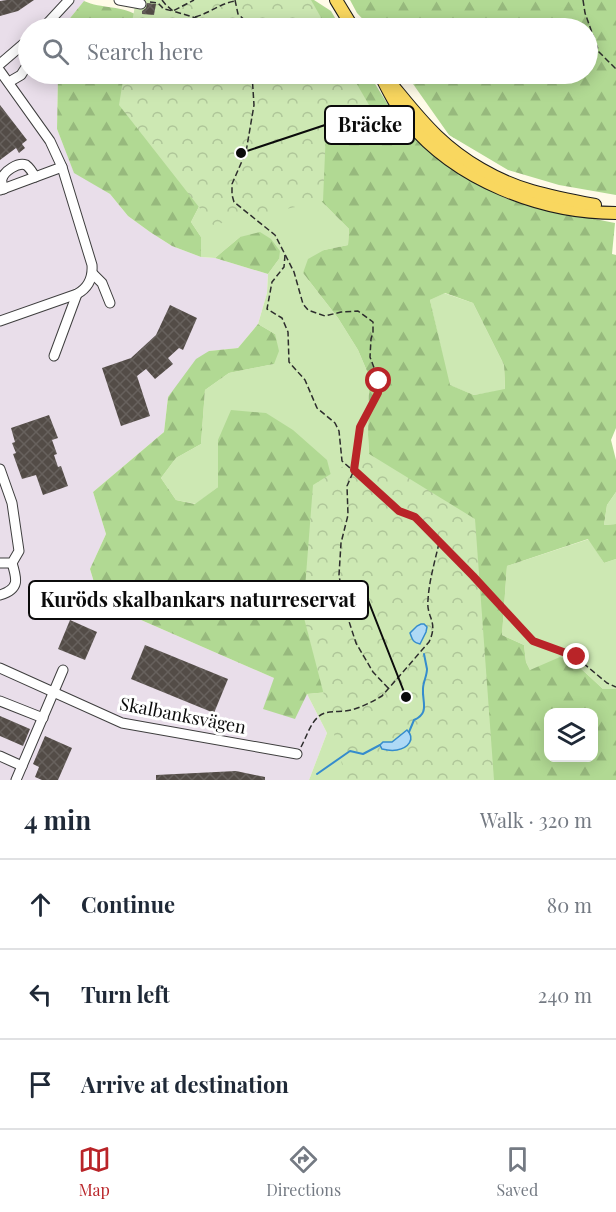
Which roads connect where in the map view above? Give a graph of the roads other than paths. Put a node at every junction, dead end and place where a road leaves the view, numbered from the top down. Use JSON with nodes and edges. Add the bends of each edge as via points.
{"nodes":[{"id":1,"x":69,"y":0,"type":"edge"},
{"id":2,"x":118,"y":0,"type":"edge"},
{"id":3,"x":336,"y":0,"type":"edge"},
{"id":4,"x":141,"y":4,"type":"dead end"},
{"id":5,"x":52,"y":18,"type":"edge"},
{"id":6,"x":347,"y":18,"type":"edge"},
{"id":7,"x":18,"y":49,"type":"edge"},
{"id":8,"x":0,"y":64,"type":"edge"},
{"id":9,"x":0,"y":71,"type":"edge"},
{"id":10,"x":18,"y":77,"type":"edge"},
{"id":11,"x":9,"y":82,"type":"junction"},
{"id":12,"x":390,"y":84,"type":"edge"},
{"id":13,"x":62,"y":167,"type":"junction"},
{"id":14,"x":35,"y":177,"type":"junction"},
{"id":15,"x":2,"y":190,"type":"edge"},
{"id":16,"x":616,"y":213,"type":"edge"},
{"id":17,"x":93,"y":274,"type":"junction"},
{"id":18,"x":77,"y":294,"type":"junction"},
{"id":19,"x":110,"y":303,"type":"dead end"},
{"id":20,"x":0,"y":321,"type":"edge"},
{"id":21,"x":54,"y":356,"type":"dead end"},
{"id":22,"x":0,"y":470,"type":"edge"},
{"id":23,"x":0,"y":563,"type":"edge"},
{"id":24,"x":12,"y":563,"type":"junction"},
{"id":25,"x":0,"y":596,"type":"edge"},
{"id":26,"x":0,"y":668,"type":"edge"},
{"id":27,"x":63,"y":670,"type":"dead end"},
{"id":28,"x":54,"y":692,"type":"junction"},
{"id":29,"x":0,"y":701,"type":"edge"},
{"id":30,"x":43,"y":718,"type":"junction"},
{"id":31,"x":297,"y":754,"type":"road end"},
{"id":32,"x":0,"y":756,"type":"edge"},
{"id":33,"x":22,"y":766,"type":"junction"},
{"id":34,"x":16,"y":780,"type":"edge"}],
"edges":[{"from":1,"to":5,"type":"street"},
{"from":2,"to":4,"type":"street"},
{"from":3,"to":6,"type":"main road"},
{"from":7,"to":8,"type":"street"},
{"from":9,"to":11,"type":"street"},
{"from":10,"to":11,"type":"street"},
{"from":11,"to":13,"type":"street","via":[[50,141]]},
{"from":12,"to":16,"type":"main road","via":[[437,137],[479,168],[532,191]]},
{"from":13,"to":14,"type":"street"},
{"from":13,"to":17,"type":"street"},
{"from":14,"to":15,"type":"street"},
{"from":14,"to":15,"type":"street","via":[[26,165],[18,165],[4,175]]},
{"from":17,"to":18,"type":"street","via":[[85,290]]},
{"from":17,"to":19,"type":"street","via":[[102,283]]},
{"from":18,"to":20,"type":"street"},
{"from":18,"to":21,"type":"street"},
{"from":22,"to":24,"type":"street","via":[[12,503],[20,551]]},
{"from":23,"to":24,"type":"street"},
{"from":24,"to":25,"type":"street","via":[[15,584]]},
{"from":26,"to":28,"type":"street","name":"Skalbanksvägen"},
{"from":27,"to":28,"type":"street"},
{"from":28,"to":30,"type":"street"},
{"from":28,"to":31,"type":"street","name":"Skalbanksvägen","via":[[122,723]]},
{"from":29,"to":30,"type":"street"},
{"from":30,"to":33,"type":"street"},
{"from":32,"to":33,"type":"street"},
{"from":33,"to":34,"type":"street"}]}
